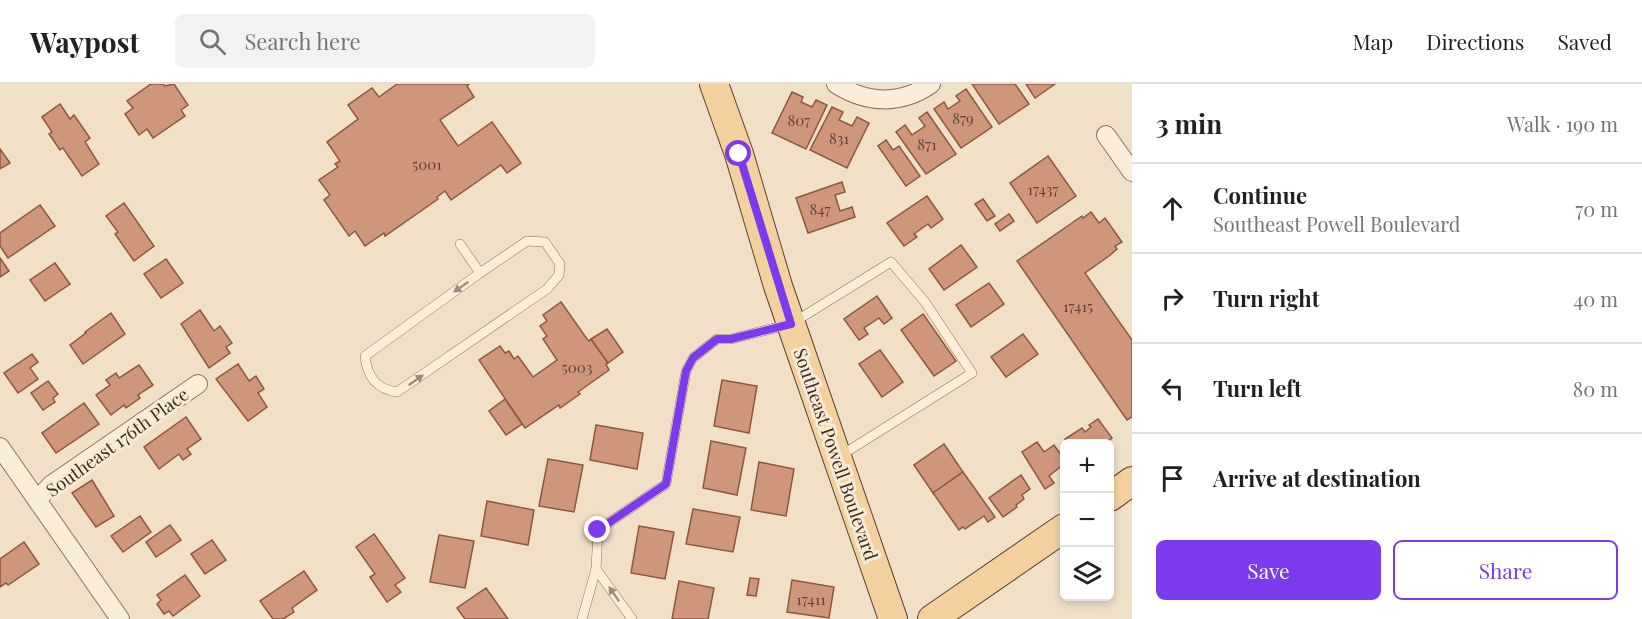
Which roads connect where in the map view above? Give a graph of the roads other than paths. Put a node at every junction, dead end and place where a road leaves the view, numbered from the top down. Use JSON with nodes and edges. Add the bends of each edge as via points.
{"nodes":[{"id":1,"x":714,"y":84,"type":"edge"},
{"id":2,"x":836,"y":84,"type":"edge"},
{"id":3,"x":932,"y":84,"type":"edge"},
{"id":4,"x":1106,"y":135,"type":"dead end"},
{"id":5,"x":1132,"y":172,"type":"edge"},
{"id":6,"x":460,"y":244,"type":"dead end"},
{"id":7,"x":480,"y":273,"type":"junction"},
{"id":8,"x":791,"y":324,"type":"junction"},
{"id":9,"x":198,"y":384,"type":"dead end"},
{"id":10,"x":0,"y":447,"type":"edge"},
{"id":11,"x":838,"y":457,"type":"junction"},
{"id":12,"x":1132,"y":481,"type":"edge"},
{"id":13,"x":1114,"y":494,"type":"edge"},
{"id":14,"x":37,"y":500,"type":"junction"},
{"id":15,"x":1060,"y":531,"type":"edge"},
{"id":16,"x":596,"y":569,"type":"junction"},
{"id":17,"x":120,"y":619,"type":"edge"},
{"id":18,"x":582,"y":619,"type":"edge"},
{"id":19,"x":632,"y":619,"type":"edge"},
{"id":20,"x":893,"y":619,"type":"edge"},
{"id":21,"x":932,"y":619,"type":"edge"}],
"edges":[{"from":1,"to":8,"type":"main road","name":"Southeast Powell Boulevard"},
{"from":2,"to":3,"type":"street","via":[[865,98],[886,100]]},
{"from":4,"to":5,"type":"street"},
{"from":6,"to":7,"type":"lane"},
{"from":7,"to":7,"type":"lane","one_way":true,"via":[[365,356],[366,369],[376,384],[397,392],[547,289],[559,275],[560,264],[545,242],[527,241]]},
{"from":8,"to":11,"type":"main road","name":"Southeast Powell Boulevard"},
{"from":8,"to":11,"type":"lane","via":[[891,262],[925,302],[972,373]]},
{"from":8,"to":16,"type":"lane","via":[[717,339],[693,358],[686,371],[666,484],[598,530]]},
{"from":9,"to":14,"type":"street","name":"Southeast 176th Place","via":[[51,485]]},
{"from":10,"to":14,"type":"street"},
{"from":11,"to":20,"type":"main road","name":"Southeast Powell Boulevard"},
{"from":12,"to":13,"type":"main road"},
{"from":14,"to":17,"type":"street"},
{"from":15,"to":21,"type":"main road"},
{"from":16,"to":18,"type":"lane"},
{"from":19,"to":16,"type":"lane","one_way":true}]}
